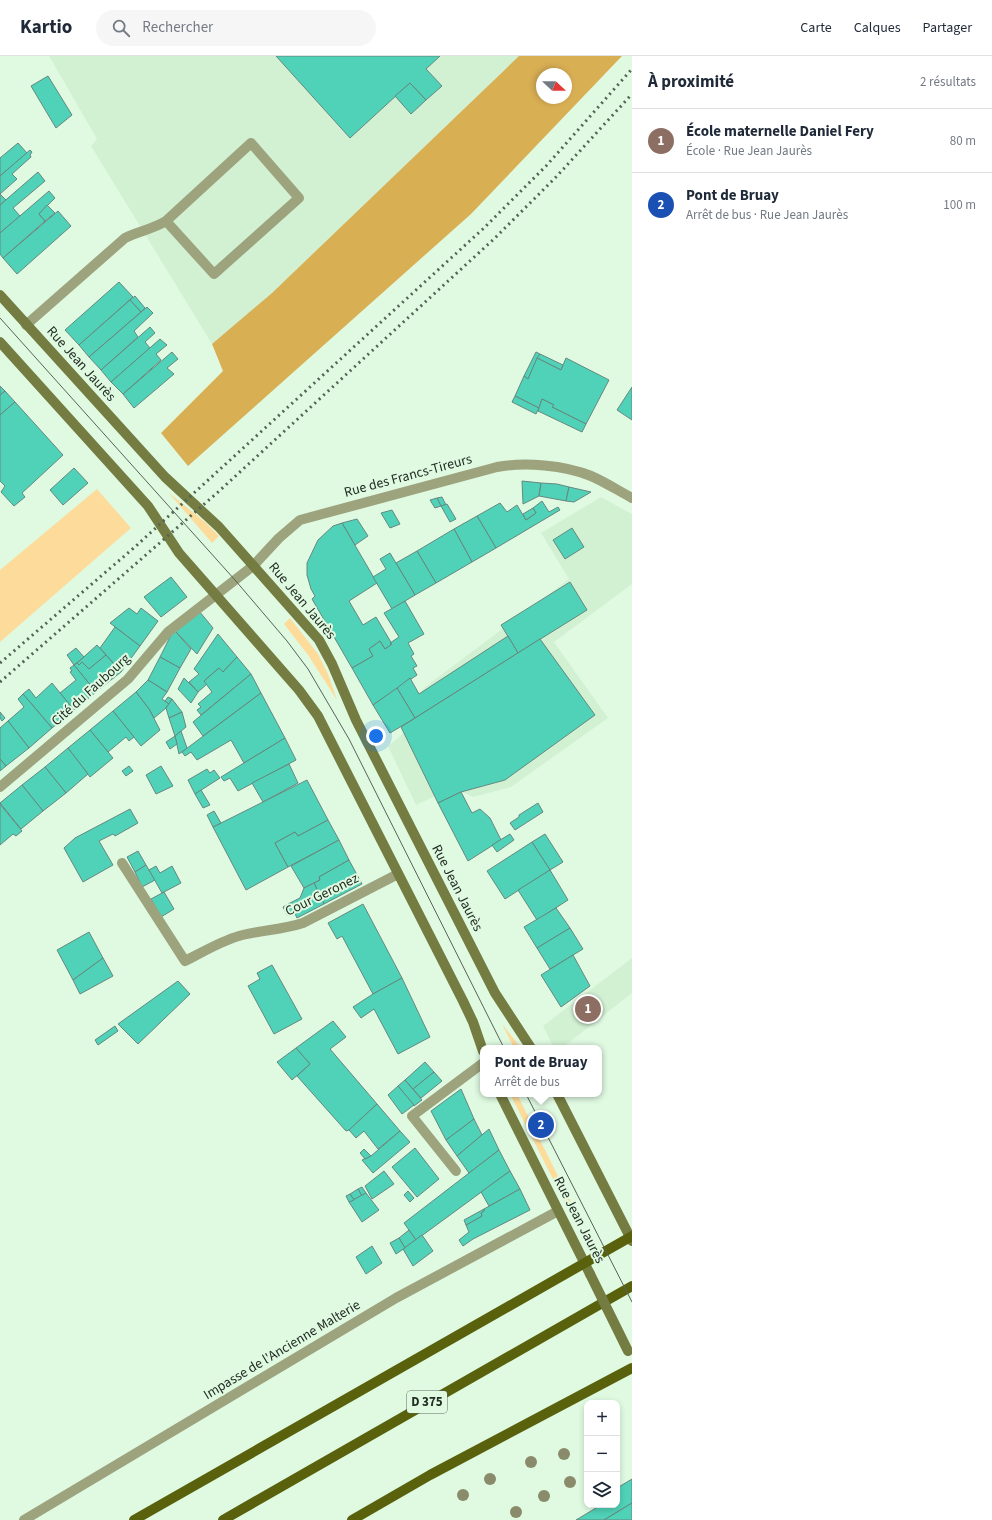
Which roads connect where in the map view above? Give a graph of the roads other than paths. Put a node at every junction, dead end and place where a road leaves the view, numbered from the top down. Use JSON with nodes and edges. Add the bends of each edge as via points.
{"nodes":[{"id":1,"x":166,"y":221,"type":"junction"},
{"id":2,"x":0,"y":295,"type":"edge"},
{"id":3,"x":26,"y":325,"type":"junction"},
{"id":4,"x":0,"y":342,"type":"edge"},
{"id":5,"x":632,"y":498,"type":"edge"},
{"id":6,"x":253,"y":566,"type":"junction"},
{"id":7,"x":215,"y":595,"type":"junction"},
{"id":8,"x":0,"y":787,"type":"edge"},
{"id":9,"x":122,"y":863,"type":"dead end"},
{"id":10,"x":398,"y":874,"type":"junction"},
{"id":11,"x":481,"y":1045,"type":"edge"},
{"id":12,"x":529,"y":1045,"type":"edge"},
{"id":13,"x":480,"y":1064,"type":"edge"},
{"id":14,"x":501,"y":1097,"type":"edge"},
{"id":15,"x":559,"y":1097,"type":"edge"},
{"id":16,"x":456,"y":1171,"type":"dead end"},
{"id":17,"x":558,"y":1211,"type":"junction"},
{"id":18,"x":631,"y":1238,"type":"edge"},
{"id":19,"x":585,"y":1262,"type":"junction"},
{"id":20,"x":632,"y":1286,"type":"edge"},
{"id":21,"x":630,"y":1354,"type":"edge"},
{"id":22,"x":632,"y":1368,"type":"edge"},
{"id":23,"x":24,"y":1520,"type":"edge"},
{"id":24,"x":134,"y":1520,"type":"edge"},
{"id":25,"x":223,"y":1520,"type":"edge"},
{"id":26,"x":352,"y":1520,"type":"edge"}],
"edges":[{"from":1,"to":1,"type":"street","via":[[214,274],[299,198],[251,143]]},
{"from":1,"to":3,"type":"street","via":[[125,238]]},
{"from":2,"to":3,"type":"main road","name":"Rue Jean Jaurès"},
{"from":3,"to":6,"type":"main road","name":"Rue Jean Jaurès","via":[[165,477],[219,526]]},
{"from":4,"to":7,"type":"main road","via":[[148,506],[179,553]]},
{"from":5,"to":6,"type":"street","name":"Rue des Francs-Tireurs","via":[[592,476],[569,470],[526,465],[496,467],[300,520]]},
{"from":6,"to":7,"type":"street","name":"Rue des Francs-Tireurs"},
{"from":6,"to":12,"type":"main road","name":"Rue Jean Jaurès","via":[[319,640],[356,720],[495,993]]},
{"from":7,"to":8,"type":"street","name":"Cité du Faubourg","via":[[168,632],[128,679]]},
{"from":7,"to":10,"type":"main road","via":[[299,690],[318,716]]},
{"from":9,"to":10,"type":"street","name":"Cour Geronez","via":[[185,960],[233,938],[290,928],[303,923]]},
{"from":10,"to":11,"type":"main road","via":[[463,1001]]},
{"from":13,"to":16,"type":"street","via":[[412,1116]]},
{"from":14,"to":17,"type":"main road","name":"Rue Jean Jaurès"},
{"from":15,"to":18,"type":"main road"},
{"from":17,"to":19,"type":"main road","name":"Rue Jean Jaurès"},
{"from":17,"to":23,"type":"street","name":"Impasse de l'Ancienne Malterie","via":[[390,1302]]},
{"from":18,"to":19,"type":"main road"},
{"from":19,"to":21,"type":"main road","name":"Rue Jean Jaurès","bridge":true},
{"from":19,"to":24,"type":"main road"},
{"from":20,"to":25,"type":"main road","number":"D 375"},
{"from":22,"to":26,"type":"main road","via":[[430,1475]]}]}
